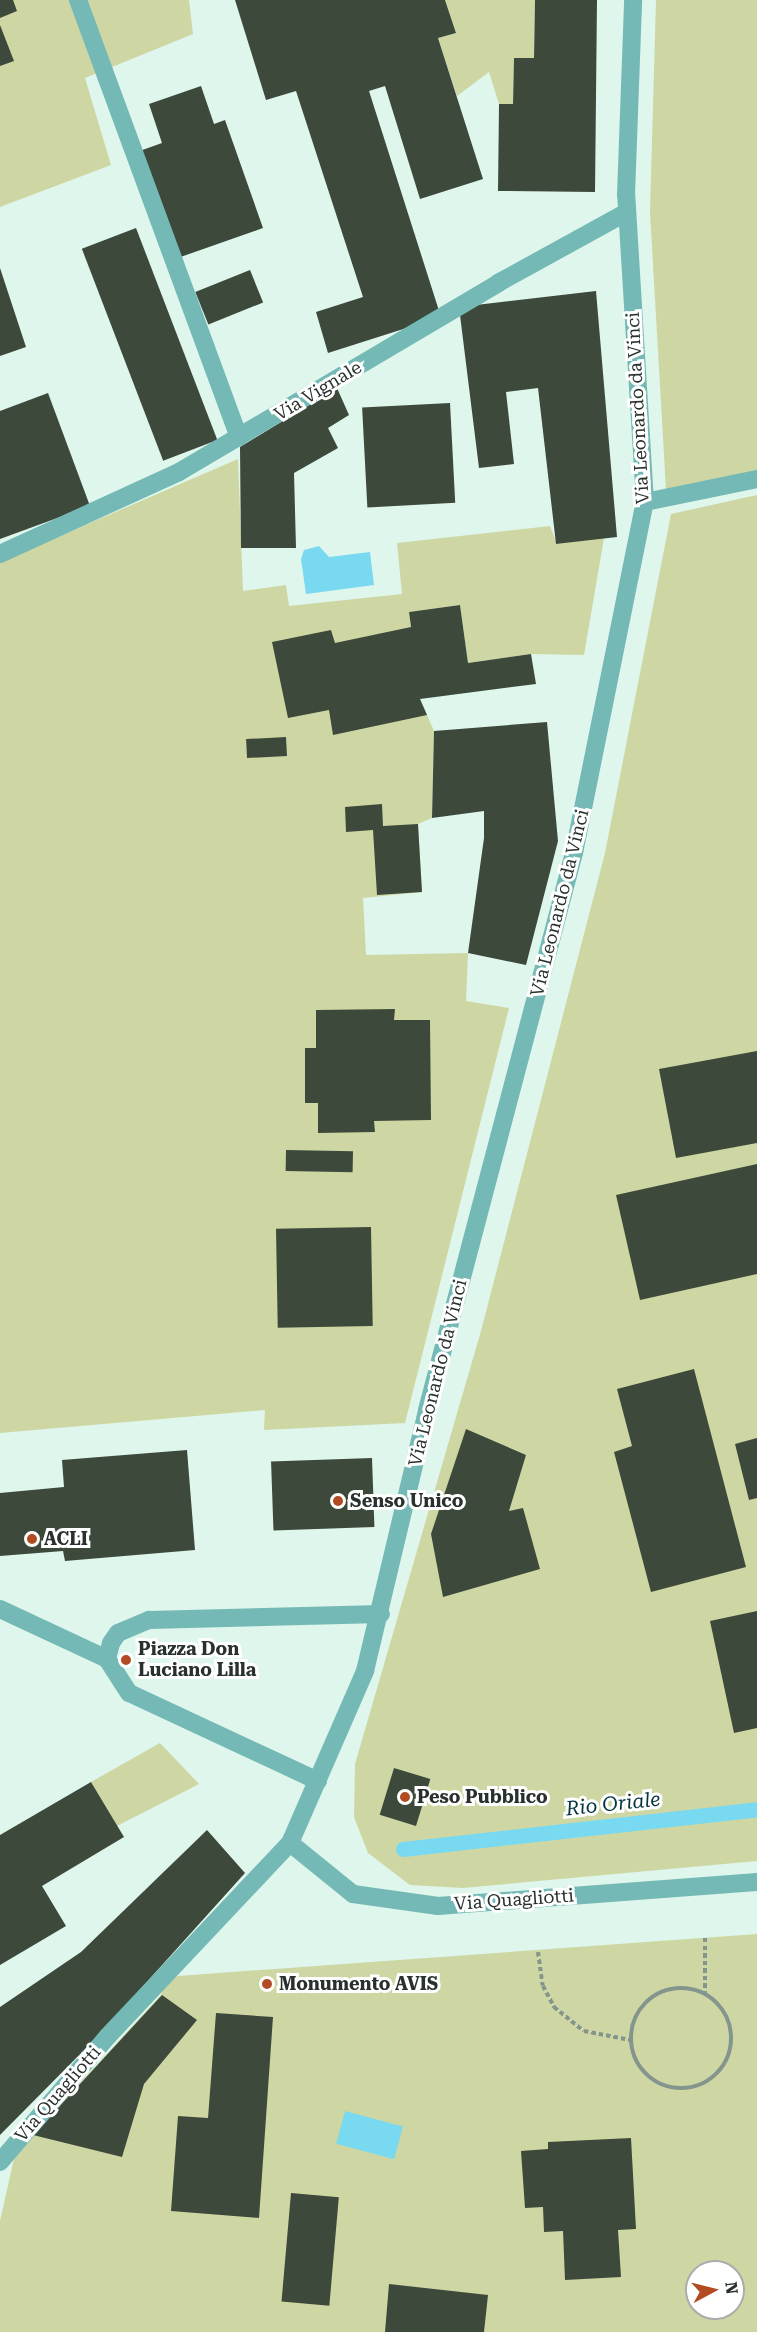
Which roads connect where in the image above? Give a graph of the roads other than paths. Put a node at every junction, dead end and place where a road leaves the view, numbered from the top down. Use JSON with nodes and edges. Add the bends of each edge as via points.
{"nodes":[{"id":1,"x":78,"y":0,"type":"edge"},
{"id":2,"x":633,"y":0,"type":"edge"},
{"id":3,"x":627,"y":212,"type":"junction"},
{"id":4,"x":239,"y":437,"type":"junction"},
{"id":5,"x":757,"y":479,"type":"edge"},
{"id":6,"x":645,"y":502,"type":"junction"},
{"id":7,"x":0,"y":554,"type":"edge"},
{"id":8,"x":0,"y":1609,"type":"edge"},
{"id":9,"x":381,"y":1614,"type":"junction"},
{"id":10,"x":107,"y":1659,"type":"junction"},
{"id":11,"x":318,"y":1781,"type":"junction"},
{"id":12,"x":290,"y":1843,"type":"junction"},
{"id":13,"x":757,"y":1882,"type":"edge"},
{"id":14,"x":0,"y":2163,"type":"edge"}],
"edges":[{"from":1,"to":4,"type":"street"},
{"from":2,"to":3,"type":"street","name":"Via Leonardo da Vinci"},
{"from":3,"to":4,"type":"street","name":"Via Vignale","via":[[498,283]]},
{"from":3,"to":6,"type":"street","name":"Via Leonardo da Vinci"},
{"from":4,"to":7,"type":"street","name":"Via Vignale","via":[[179,472]]},
{"from":5,"to":6,"type":"street"},
{"from":6,"to":9,"type":"street","name":"Via Leonardo da Vinci","via":[[574,853],[427,1410]]},
{"from":8,"to":10,"type":"street"},
{"from":9,"to":10,"type":"street","via":[[149,1620],[118,1633]]},
{"from":9,"to":11,"type":"street","name":"Via Leonardo da Vinci","via":[[365,1671]]},
{"from":10,"to":11,"type":"street","via":[[129,1693]]},
{"from":11,"to":12,"type":"street","name":"Via Quagliotti"},
{"from":12,"to":13,"type":"street","name":"Via Quagliotti","via":[[353,1894],[438,1906]]},
{"from":12,"to":14,"type":"street","name":"Via Quagliotti","via":[[108,2036]]}]}
